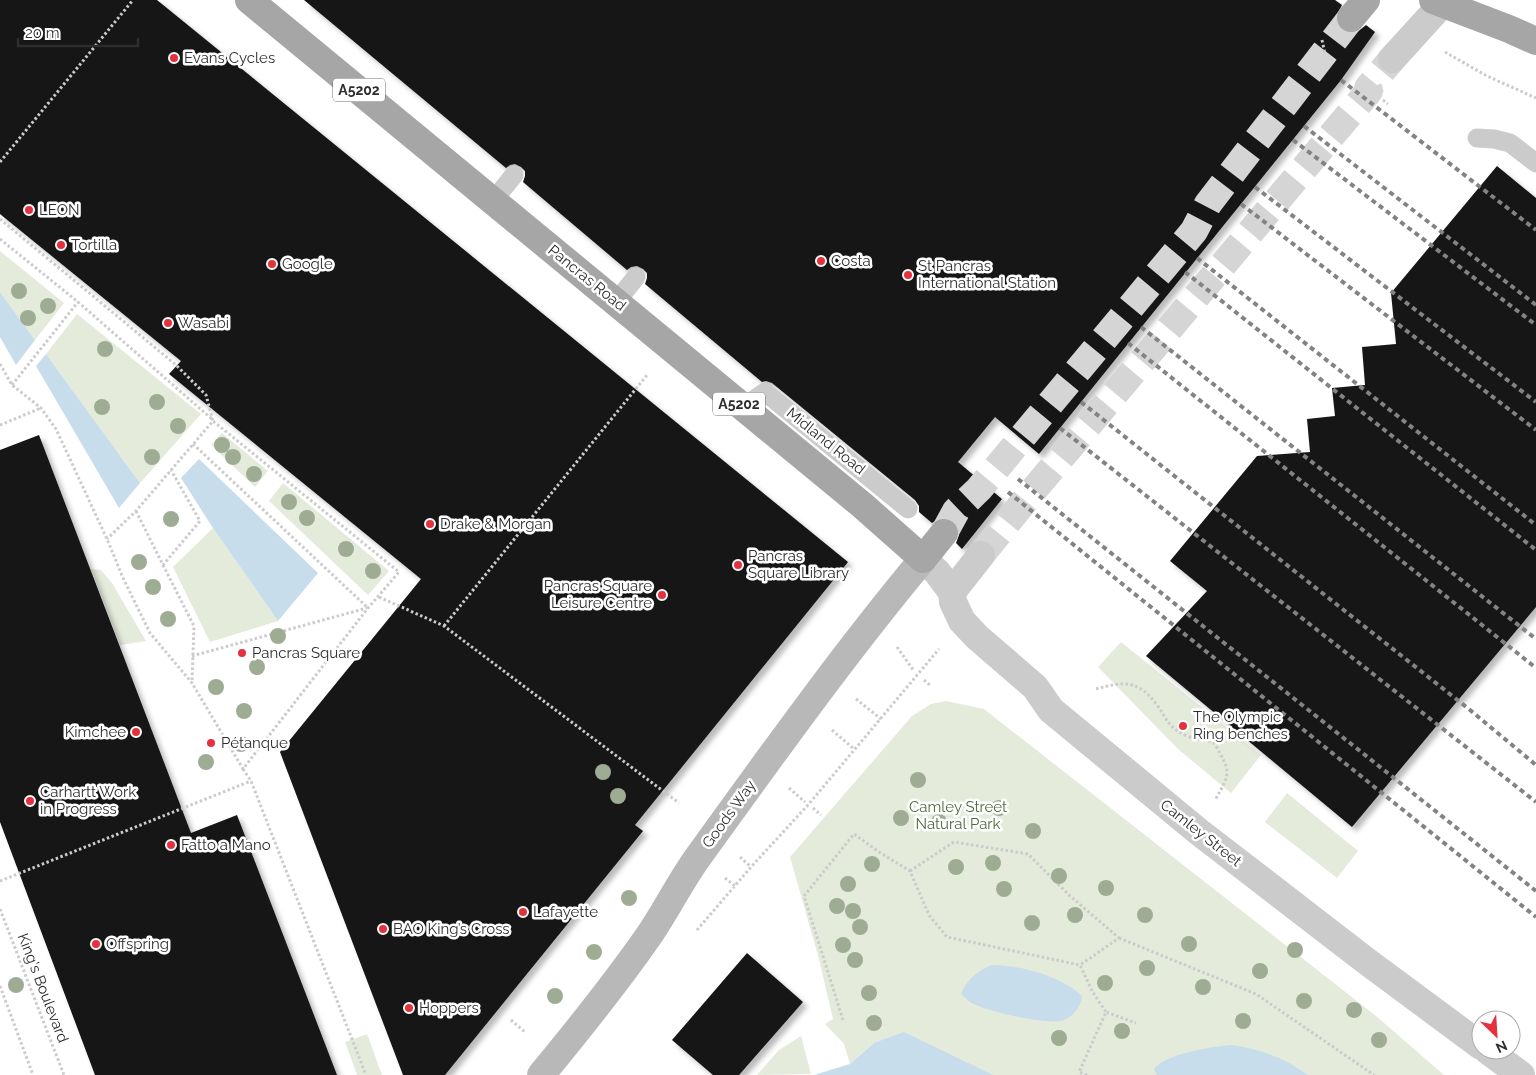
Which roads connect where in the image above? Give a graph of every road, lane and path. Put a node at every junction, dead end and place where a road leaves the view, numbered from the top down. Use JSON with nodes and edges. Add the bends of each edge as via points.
{"nodes":[{"id":1,"x":133,"y":0,"type":"edge"},
{"id":2,"x":249,"y":0,"type":"edge"},
{"id":3,"x":1437,"y":2,"type":"edge"},
{"id":4,"x":1536,"y":41,"type":"edge"},
{"id":5,"x":1439,"y":49,"type":"dead end"},
{"id":6,"x":1392,"y":59,"type":"tunnel mouth"},
{"id":7,"x":1536,"y":98,"type":"edge"},
{"id":8,"x":1383,"y":100,"type":"dead end"},
{"id":9,"x":1388,"y":104,"type":"dead end"},
{"id":10,"x":1477,"y":138,"type":"dead end"},
{"id":11,"x":0,"y":162,"type":"edge"},
{"id":12,"x":1536,"y":162,"type":"edge"},
{"id":13,"x":514,"y":175,"type":"dead end"},
{"id":14,"x":493,"y":201,"type":"junction"},
{"id":15,"x":0,"y":220,"type":"edge"},
{"id":16,"x":0,"y":239,"type":"edge"},
{"id":17,"x":636,"y":277,"type":"dead end"},
{"id":18,"x":78,"y":302,"type":"junction"},
{"id":19,"x":616,"y":302,"type":"junction"},
{"id":20,"x":0,"y":364,"type":"edge"},
{"id":21,"x":647,"y":375,"type":"dead end"},
{"id":22,"x":12,"y":385,"type":"junction"},
{"id":23,"x":743,"y":407,"type":"junction"},
{"id":24,"x":41,"y":408,"type":"junction"},
{"id":25,"x":213,"y":421,"type":"junction"},
{"id":26,"x":0,"y":425,"type":"edge"},
{"id":27,"x":193,"y":444,"type":"junction"},
{"id":28,"x":171,"y":470,"type":"junction"},
{"id":29,"x":908,"y":509,"type":"dead end"},
{"id":30,"x":136,"y":511,"type":"junction"},
{"id":31,"x":944,"y":533,"type":"tunnel mouth"},
{"id":32,"x":108,"y":539,"type":"junction"},
{"id":33,"x":981,"y":555,"type":"tunnel mouth"},
{"id":34,"x":923,"y":559,"type":"junction"},
{"id":35,"x":162,"y":565,"type":"junction"},
{"id":36,"x":952,"y":592,"type":"junction"},
{"id":37,"x":379,"y":597,"type":"junction"},
{"id":38,"x":368,"y":608,"type":"junction"},
{"id":39,"x":962,"y":621,"type":"junction"},
{"id":40,"x":444,"y":626,"type":"junction"},
{"id":41,"x":892,"y":644,"type":"dead end"},
{"id":42,"x":192,"y":656,"type":"junction"},
{"id":43,"x":914,"y":671,"type":"dead end"},
{"id":44,"x":924,"y":680,"type":"dead end"},
{"id":45,"x":192,"y":683,"type":"junction"},
{"id":46,"x":931,"y":686,"type":"dead end"},
{"id":47,"x":1096,"y":689,"type":"dead end"},
{"id":48,"x":856,"y":699,"type":"dead end"},
{"id":49,"x":881,"y":719,"type":"junction"},
{"id":50,"x":832,"y":730,"type":"dead end"},
{"id":51,"x":854,"y":749,"type":"junction"},
{"id":52,"x":243,"y":769,"type":"junction"},
{"id":53,"x":251,"y":781,"type":"junction"},
{"id":54,"x":785,"y":784,"type":"dead end"},
{"id":55,"x":1215,"y":800,"type":"dead end"},
{"id":56,"x":805,"y":802,"type":"dead end"},
{"id":57,"x":679,"y":803,"type":"dead end"},
{"id":58,"x":813,"y":808,"type":"dead end"},
{"id":59,"x":821,"y":815,"type":"dead end"},
{"id":60,"x":910,"y":871,"type":"junction"},
{"id":61,"x":728,"y":880,"type":"dead end"},
{"id":62,"x":0,"y":881,"type":"edge"},
{"id":63,"x":735,"y":886,"type":"junction"},
{"id":64,"x":0,"y":909,"type":"edge"},
{"id":65,"x":690,"y":937,"type":"dead end"},
{"id":66,"x":1119,"y":938,"type":"junction"},
{"id":67,"x":1080,"y":965,"type":"junction"},
{"id":68,"x":0,"y":986,"type":"edge"},
{"id":69,"x":1106,"y":1012,"type":"junction"},
{"id":70,"x":511,"y":1020,"type":"dead end"},
{"id":71,"x":843,"y":1020,"type":"dead end"},
{"id":72,"x":1136,"y":1023,"type":"dead end"},
{"id":73,"x":526,"y":1033,"type":"dead end"},
{"id":74,"x":1471,"y":1039,"type":"edge"},
{"id":75,"x":1501,"y":1060,"type":"edge"},
{"id":76,"x":33,"y":1075,"type":"edge"},
{"id":77,"x":64,"y":1075,"type":"edge"},
{"id":78,"x":366,"y":1075,"type":"edge"},
{"id":79,"x":542,"y":1075,"type":"edge"},
{"id":80,"x":1087,"y":1075,"type":"edge"},
{"id":81,"x":1374,"y":1075,"type":"edge"},
{"id":82,"x":1521,"y":1075,"type":"edge"}],
"edges":[{"from":1,"to":11,"type":"path"},
{"from":2,"to":14,"type":"main road","name":"Pancras Road","number":"A5202"},
{"from":3,"to":4,"type":"main road"},
{"from":3,"to":6,"type":"street"},
{"from":5,"to":7,"type":"path"},
{"from":8,"to":9,"type":"path"},
{"from":10,"to":12,"type":"lane","via":[[1510,143]]},
{"from":13,"to":14,"type":"lane"},
{"from":14,"to":19,"type":"main road","name":"Pancras Road","number":"A5202"},
{"from":15,"to":25,"type":"path","via":[[176,365],[206,395]]},
{"from":16,"to":18,"type":"path"},
{"from":17,"to":19,"type":"lane"},
{"from":18,"to":22,"type":"path"},
{"from":18,"to":25,"type":"path"},
{"from":19,"to":23,"type":"main road","name":"Pancras Road","number":"A5202"},
{"from":20,"to":22,"type":"path"},
{"from":21,"to":40,"type":"path"},
{"from":22,"to":24,"type":"path"},
{"from":23,"to":29,"type":"lane","name":"Midland Road","via":[[765,392]]},
{"from":23,"to":34,"type":"main road","name":"Pancras Road","number":"A5202"},
{"from":24,"to":26,"type":"path"},
{"from":24,"to":32,"type":"path","via":[[56,429]]},
{"from":25,"to":27,"type":"path"},
{"from":25,"to":37,"type":"path","via":[[399,572]]},
{"from":27,"to":28,"type":"path"},
{"from":27,"to":38,"type":"path"},
{"from":28,"to":30,"type":"path"},
{"from":28,"to":35,"type":"path","via":[[200,521]]},
{"from":30,"to":32,"type":"path"},
{"from":30,"to":35,"type":"path"},
{"from":31,"to":34,"type":"main road"},
{"from":32,"to":45,"type":"path","via":[[150,632]]},
{"from":33,"to":36,"type":"street"},
{"from":34,"to":36,"type":"street","name":"Pancras Road"},
{"from":34,"to":79,"type":"street","name":"Goods Way","via":[[773,752],[696,859],[651,933],[611,989]]},
{"from":35,"to":42,"type":"path","via":[[194,626]]},
{"from":36,"to":39,"type":"street","name":"Camley Street"},
{"from":37,"to":38,"type":"path"},
{"from":37,"to":40,"type":"path"},
{"from":38,"to":42,"type":"path"},
{"from":38,"to":52,"type":"path"},
{"from":39,"to":49,"type":"path"},
{"from":39,"to":74,"type":"street","name":"Camley Street","via":[[1035,687],[1051,710],[1153,794]]},
{"from":40,"to":57,"type":"path"},
{"from":41,"to":43,"type":"path"},
{"from":42,"to":45,"type":"path"},
{"from":44,"to":46,"type":"path"},
{"from":45,"to":52,"type":"path"},
{"from":47,"to":55,"type":"path","via":[[1124,682],[1136,686],[1149,696],[1179,732],[1212,741],[1227,763],[1226,782]]},
{"from":48,"to":49,"type":"path"},
{"from":49,"to":51,"type":"path"},
{"from":50,"to":51,"type":"path"},
{"from":51,"to":63,"type":"path"},
{"from":52,"to":53,"type":"path"},
{"from":53,"to":62,"type":"path"},
{"from":53,"to":78,"type":"path"},
{"from":54,"to":56,"type":"path"},
{"from":58,"to":59,"type":"path"},
{"from":60,"to":66,"type":"path","via":[[954,842],[1028,854]]},
{"from":60,"to":67,"type":"path","via":[[929,915],[947,937]]},
{"from":60,"to":71,"type":"path","via":[[854,834],[804,896]]},
{"from":61,"to":63,"type":"path"},
{"from":63,"to":65,"type":"path"},
{"from":64,"to":77,"type":"path","name":"King's Boulevard"},
{"from":66,"to":67,"type":"path"},
{"from":66,"to":81,"type":"path","via":[[1256,994]]},
{"from":67,"to":69,"type":"path"},
{"from":68,"to":76,"type":"path"},
{"from":69,"to":72,"type":"path"},
{"from":69,"to":80,"type":"path","via":[[1079,1072]]},
{"from":70,"to":73,"type":"path"},
{"from":75,"to":82,"type":"street"}]}
